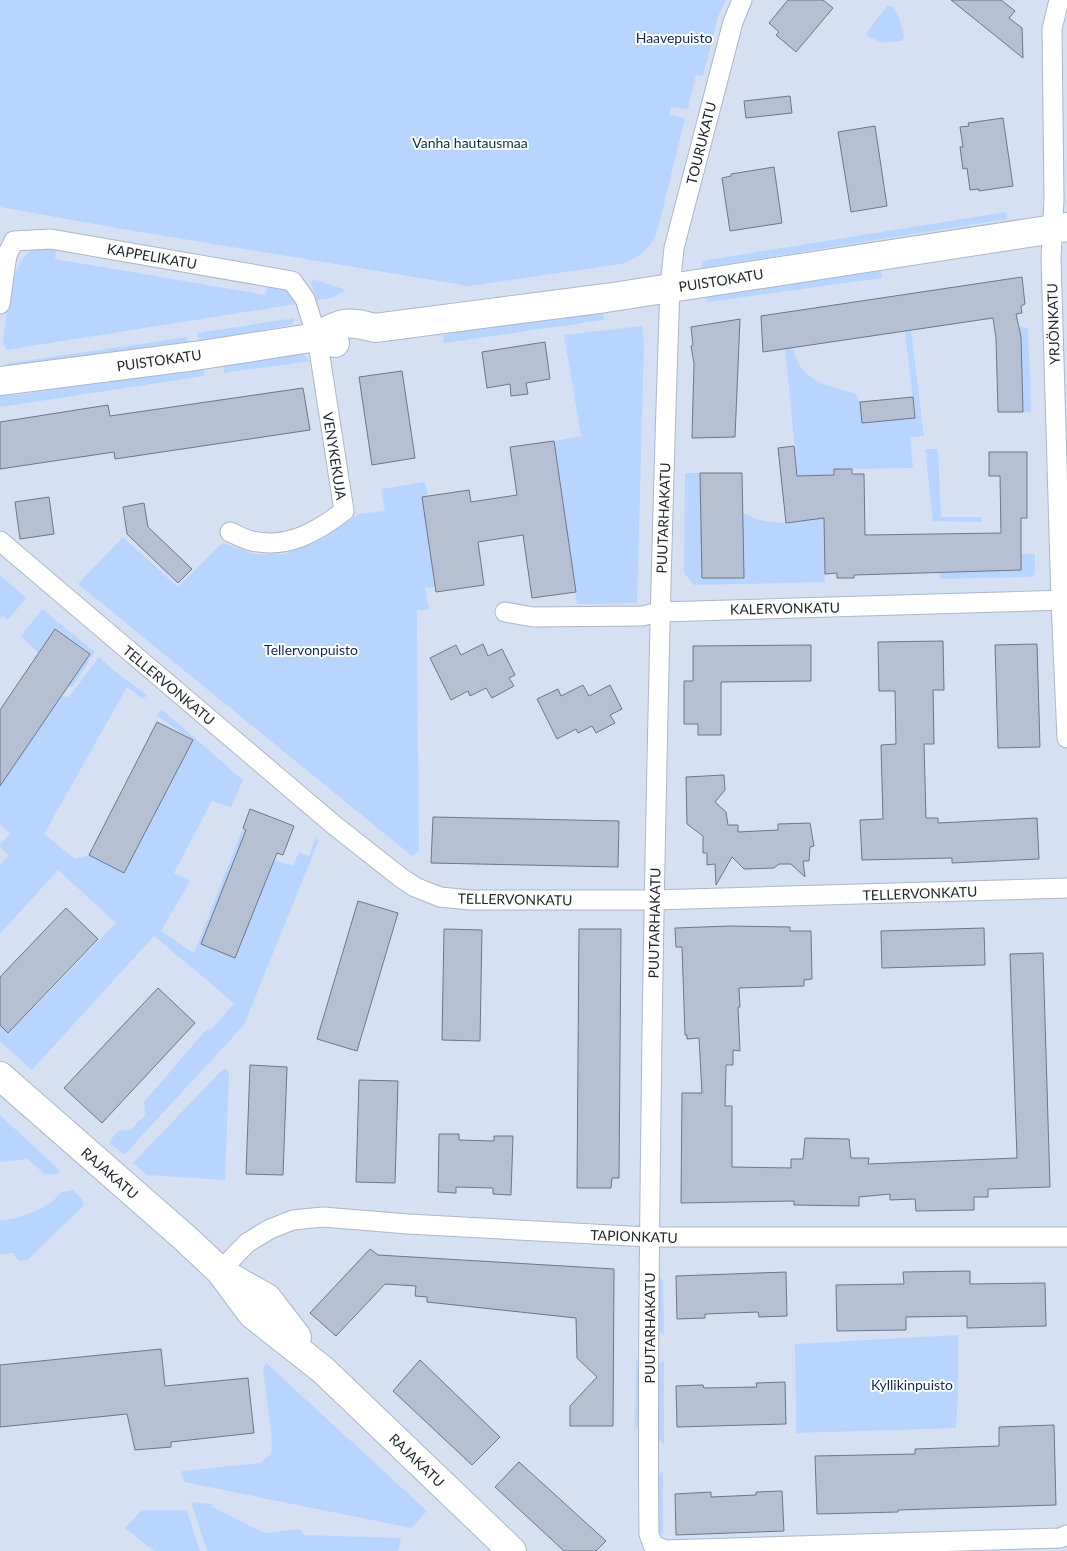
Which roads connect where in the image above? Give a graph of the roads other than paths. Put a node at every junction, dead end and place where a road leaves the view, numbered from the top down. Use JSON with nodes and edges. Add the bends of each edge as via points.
{"nodes":[{"id":1,"x":742,"y":0,"type":"edge"},
{"id":2,"x":1059,"y":0,"type":"edge"},
{"id":3,"x":1059,"y":228,"type":"edge"},
{"id":4,"x":670,"y":287,"type":"junction"},
{"id":5,"x":0,"y":304,"type":"edge"},
{"id":6,"x":317,"y":337,"type":"junction"},
{"id":7,"x":0,"y":381,"type":"edge"},
{"id":8,"x":230,"y":532,"type":"dead end"},
{"id":9,"x":0,"y":541,"type":"edge"},
{"id":10,"x":1064,"y":600,"type":"edge"},
{"id":11,"x":505,"y":612,"type":"dead end"},
{"id":12,"x":660,"y":612,"type":"junction"},
{"id":13,"x":1067,"y":738,"type":"edge"},
{"id":14,"x":1067,"y":888,"type":"edge"},
{"id":15,"x":654,"y":900,"type":"junction"},
{"id":16,"x":0,"y":1076,"type":"edge"},
{"id":17,"x":650,"y":1237,"type":"junction"},
{"id":18,"x":1067,"y":1237,"type":"edge"},
{"id":19,"x":220,"y":1271,"type":"junction"},
{"id":20,"x":1067,"y":1536,"type":"edge"},
{"id":21,"x":505,"y":1549,"type":"edge"},
{"id":22,"x":665,"y":1550,"type":"edge"}],
"edges":[{"from":1,"to":4,"type":"street","name":"TOURUKATU","via":[[732,22],[674,248]]},
{"from":2,"to":3,"type":"street","name":"YRJÖNKATU","via":[[1052,29],[1054,199]]},
{"from":3,"to":4,"type":"main road","name":"PUISTOKATU"},
{"from":3,"to":10,"type":"street","name":"YRJÖNKATU","via":[[1051,268]]},
{"from":4,"to":6,"type":"main road","name":"PUISTOKATU","via":[[375,328],[355,323],[339,324]]},
{"from":4,"to":12,"type":"street","name":"PUUTARHAKATU"},
{"from":5,"to":6,"type":"street","name":"KAPPELIKATU","via":[[7,255],[14,241],[51,239],[292,281],[305,299]]},
{"from":6,"to":7,"type":"main road","name":"PUISTOKATU"},
{"from":6,"to":8,"type":"street","name":"VENYKEKUJA","via":[[344,511],[305,536],[280,543],[251,541]]},
{"from":9,"to":15,"type":"street","name":"TELLERVONKATU","via":[[334,825],[415,887],[440,897],[470,900]]},
{"from":10,"to":12,"type":"street","name":"KALERVONKATU"},
{"from":10,"to":13,"type":"street","name":"YRJÖNKATU"},
{"from":11,"to":12,"type":"street","name":"KALERVONKATU","via":[[543,617],[642,616]]},
{"from":12,"to":15,"type":"street","name":"PUUTARHAKATU"},
{"from":14,"to":15,"type":"street","name":"TELLERVONKATU"},
{"from":15,"to":17,"type":"street","name":"PUUTARHAKATU"},
{"from":16,"to":19,"type":"main road","name":"RAJAKATU"},
{"from":17,"to":18,"type":"street","name":"TAPIONKATU"},
{"from":17,"to":19,"type":"street","name":"TAPIONKATU","via":[[308,1218],[270,1229],[247,1243]]},
{"from":17,"to":22,"type":"street","name":"PUUTARHAKATU","via":[[649,1534],[653,1545]]},
{"from":19,"to":21,"type":"main road","name":"RAJAKATU","via":[[267,1298],[323,1370]]},
{"from":20,"to":22,"type":"street"}]}
